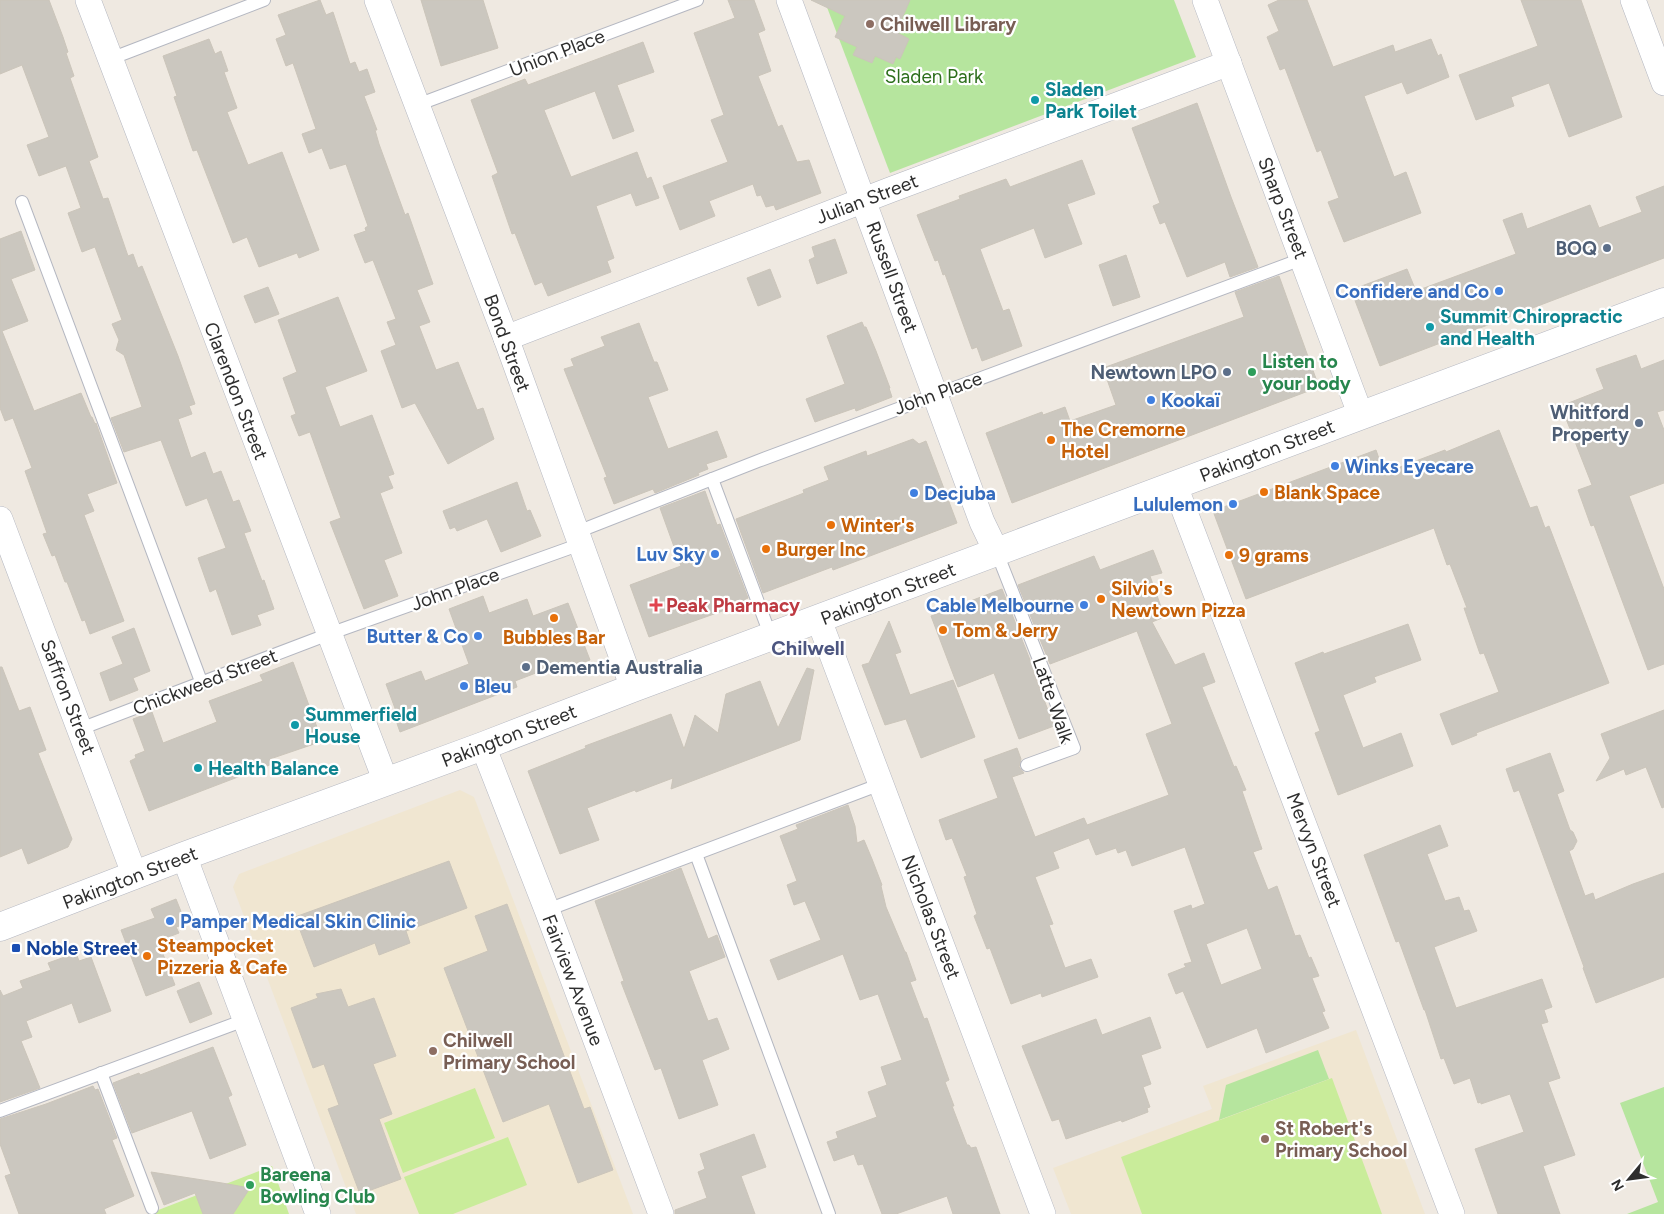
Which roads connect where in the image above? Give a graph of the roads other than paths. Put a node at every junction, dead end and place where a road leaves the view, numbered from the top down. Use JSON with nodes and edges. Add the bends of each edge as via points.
{"nodes":[{"id":1,"x":88,"y":0,"type":"edge"},
{"id":2,"x":264,"y":0,"type":"edge"},
{"id":3,"x":377,"y":0,"type":"edge"},
{"id":4,"x":697,"y":0,"type":"edge"},
{"id":5,"x":789,"y":0,"type":"edge"},
{"id":6,"x":1205,"y":0,"type":"edge"},
{"id":7,"x":1633,"y":0,"type":"edge"},
{"id":8,"x":110,"y":59,"type":"junction"},
{"id":9,"x":1228,"y":63,"type":"junction"},
{"id":10,"x":1664,"y":83,"type":"edge"},
{"id":11,"x":417,"y":106,"type":"junction"},
{"id":12,"x":864,"y":200,"type":"junction"},
{"id":13,"x":22,"y":202,"type":"dead end"},
{"id":14,"x":1302,"y":258,"type":"junction"},
{"id":15,"x":1664,"y":302,"type":"edge"},
{"id":16,"x":506,"y":338,"type":"junction"},
{"id":17,"x":935,"y":394,"type":"junction"},
{"id":18,"x":1361,"y":416,"type":"junction"},
{"id":19,"x":712,"y":479,"type":"junction"},
{"id":20,"x":1175,"y":486,"type":"junction"},
{"id":21,"x":0,"y":519,"type":"edge"},
{"id":22,"x":579,"y":538,"type":"junction"},
{"id":23,"x":997,"y":552,"type":"junction"},
{"id":24,"x":818,"y":620,"type":"junction"},
{"id":25,"x":329,"y":634,"type":"junction"},
{"id":26,"x":771,"y":637,"type":"junction"},
{"id":27,"x":202,"y":684,"type":"junction"},
{"id":28,"x":633,"y":688,"type":"junction"},
{"id":29,"x":80,"y":729,"type":"junction"},
{"id":30,"x":483,"y":746,"type":"junction"},
{"id":31,"x":1027,"y":765,"type":"dead end"},
{"id":32,"x":386,"y":782,"type":"junction"},
{"id":33,"x":881,"y":784,"type":"junction"},
{"id":34,"x":696,"y":854,"type":"junction"},
{"id":35,"x":184,"y":856,"type":"junction"},
{"id":36,"x":135,"y":876,"type":"junction"},
{"id":37,"x":547,"y":910,"type":"junction"},
{"id":38,"x":0,"y":927,"type":"edge"},
{"id":39,"x":245,"y":1020,"type":"junction"},
{"id":40,"x":101,"y":1073,"type":"junction"},
{"id":41,"x":0,"y":1111,"type":"edge"},
{"id":42,"x":152,"y":1208,"type":"dead end"},
{"id":43,"x":318,"y":1214,"type":"edge"},
{"id":44,"x":661,"y":1214,"type":"edge"},
{"id":45,"x":829,"y":1214,"type":"edge"},
{"id":46,"x":1043,"y":1214,"type":"edge"},
{"id":47,"x":1452,"y":1214,"type":"edge"}],
"edges":[{"from":1,"to":8,"type":"street","name":"Clarendon Street"},
{"from":2,"to":8,"type":"lane"},
{"from":3,"to":11,"type":"street","name":"Bond Street"},
{"from":4,"to":11,"type":"lane","name":"Union Place"},
{"from":5,"to":12,"type":"street","name":"Russell Street"},
{"from":6,"to":9,"type":"street","name":"Sharp Street"},
{"from":7,"to":10,"type":"street"},
{"from":8,"to":25,"type":"street","name":"Clarendon Street"},
{"from":9,"to":12,"type":"street","name":"Julian Street"},
{"from":9,"to":14,"type":"street","name":"Sharp Street"},
{"from":11,"to":16,"type":"street","name":"Bond Street"},
{"from":12,"to":16,"type":"street","name":"Julian Street"},
{"from":12,"to":17,"type":"street","name":"Russell Street"},
{"from":13,"to":27,"type":"lane"},
{"from":14,"to":17,"type":"lane","name":"John Place"},
{"from":14,"to":18,"type":"street","name":"Sharp Street"},
{"from":15,"to":18,"type":"street","name":"Pakington Street"},
{"from":16,"to":22,"type":"street","name":"Bond Street"},
{"from":17,"to":19,"type":"lane","name":"John Place"},
{"from":17,"to":23,"type":"street","name":"Russell Street","via":[[982,522]]},
{"from":18,"to":20,"type":"street","name":"Pakington Street"},
{"from":19,"to":22,"type":"lane","name":"John Place"},
{"from":19,"to":26,"type":"lane"},
{"from":20,"to":23,"type":"street","name":"Pakington Street"},
{"from":20,"to":47,"type":"street","name":"Mervyn Street"},
{"from":21,"to":29,"type":"street","name":"Saffron Street"},
{"from":22,"to":25,"type":"lane","name":"John Place"},
{"from":22,"to":28,"type":"street","name":"Bond Street"},
{"from":23,"to":24,"type":"street","name":"Pakington Street"},
{"from":23,"to":31,"type":"lane","name":"Latte Walk","via":[[1074,748]]},
{"from":24,"to":26,"type":"street","name":"Pakington Street"},
{"from":24,"to":33,"type":"street","name":"Nicholas Street"},
{"from":25,"to":27,"type":"lane","name":"Chickweed Street"},
{"from":25,"to":32,"type":"street","name":"Clarendon Street"},
{"from":26,"to":28,"type":"street","name":"Pakington Street"},
{"from":27,"to":29,"type":"lane","name":"Chickweed Street"},
{"from":28,"to":30,"type":"street","name":"Pakington Street"},
{"from":29,"to":36,"type":"street","name":"Saffron Street"},
{"from":30,"to":32,"type":"street","name":"Pakington Street"},
{"from":30,"to":37,"type":"street","name":"Fairview Avenue"},
{"from":32,"to":35,"type":"street","name":"Pakington Street"},
{"from":33,"to":34,"type":"lane"},
{"from":33,"to":46,"type":"street","name":"Nicholas Street"},
{"from":34,"to":37,"type":"lane"},
{"from":34,"to":45,"type":"lane"},
{"from":35,"to":36,"type":"street","name":"Pakington Street"},
{"from":35,"to":39,"type":"street"},
{"from":36,"to":38,"type":"street","name":"Pakington Street"},
{"from":37,"to":44,"type":"street","name":"Fairview Avenue"},
{"from":39,"to":40,"type":"lane"},
{"from":39,"to":43,"type":"street"},
{"from":40,"to":41,"type":"lane"},
{"from":40,"to":42,"type":"lane"}]}
